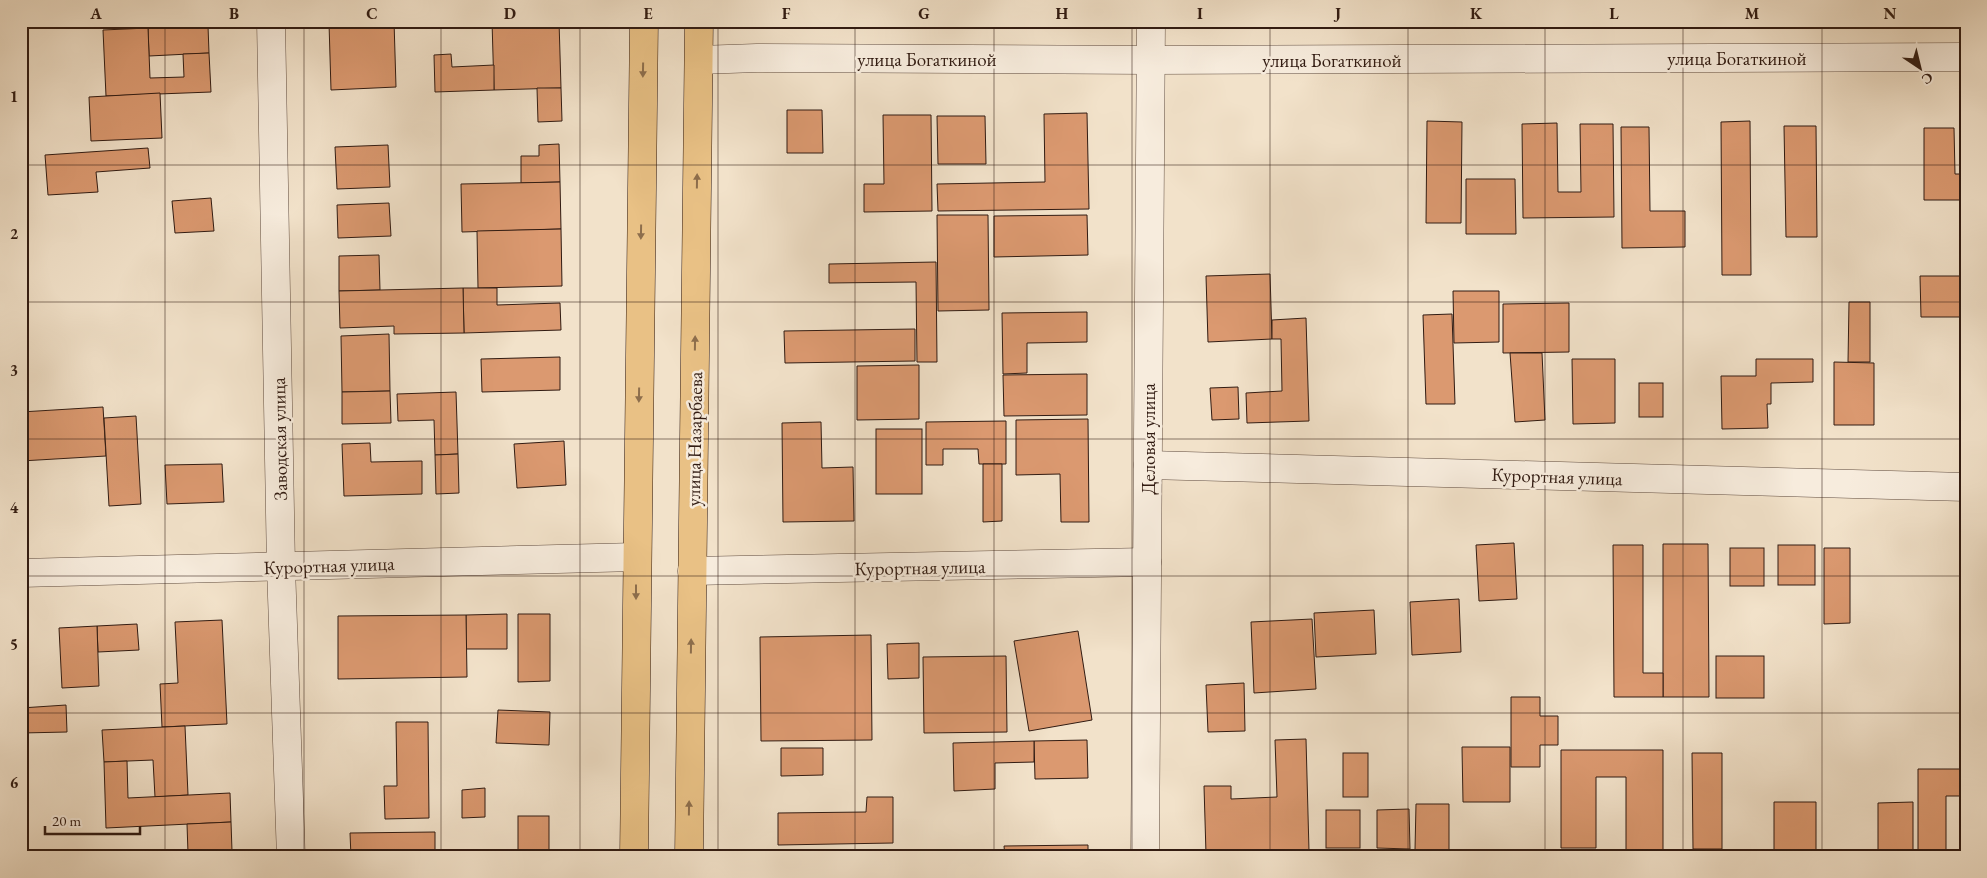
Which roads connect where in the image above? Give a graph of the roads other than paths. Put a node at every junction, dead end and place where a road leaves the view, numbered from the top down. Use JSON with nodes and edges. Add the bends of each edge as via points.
{"nodes":[{"id":1,"x":271,"y":21,"type":"edge"},
{"id":2,"x":644,"y":21,"type":"edge"},
{"id":3,"x":699,"y":21,"type":"edge"},
{"id":4,"x":1151,"y":21,"type":"edge"},
{"id":5,"x":1966,"y":57,"type":"edge"},
{"id":6,"x":699,"y":60,"type":"junction"},
{"id":7,"x":1151,"y":60,"type":"junction"},
{"id":8,"x":1148,"y":465,"type":"junction"},
{"id":9,"x":1966,"y":487,"type":"edge"},
{"id":10,"x":636,"y":557,"type":"junction"},
{"id":11,"x":1148,"y":562,"type":"junction"},
{"id":12,"x":281,"y":567,"type":"junction"},
{"id":13,"x":692,"y":571,"type":"junction"},
{"id":14,"x":21,"y":573,"type":"edge"},
{"id":15,"x":291,"y":857,"type":"edge"},
{"id":16,"x":634,"y":857,"type":"edge"},
{"id":17,"x":689,"y":857,"type":"edge"},
{"id":18,"x":1145,"y":857,"type":"edge"}],
"edges":[{"from":1,"to":12,"type":"street","name":"Заводская улица"},
{"from":2,"to":10,"type":"main road","one_way":true},
{"from":3,"to":6,"type":"main road","name":"улица Назарбаева"},
{"from":4,"to":7,"type":"street","name":"Деловая улица"},
{"from":5,"to":7,"type":"street","name":"улица Богаткиной"},
{"from":6,"to":7,"type":"street","name":"улица Богаткиной"},
{"from":13,"to":6,"type":"main road","name":"улица Назарбаева","one_way":true},
{"from":7,"to":8,"type":"street","name":"Деловая улица"},
{"from":8,"to":9,"type":"street","name":"Курортная улица"},
{"from":8,"to":11,"type":"street","name":"Деловая улица"},
{"from":10,"to":12,"type":"street","name":"Курортная улица"},
{"from":10,"to":16,"type":"main road","one_way":true},
{"from":11,"to":13,"type":"street","name":"Курортная улица"},
{"from":11,"to":18,"type":"street","name":"Деловая улица"},
{"from":12,"to":14,"type":"street","name":"Курортная улица"},
{"from":12,"to":15,"type":"street","name":"Заводская улица"},
{"from":17,"to":13,"type":"main road","name":"улица Назарбаева","one_way":true}]}
